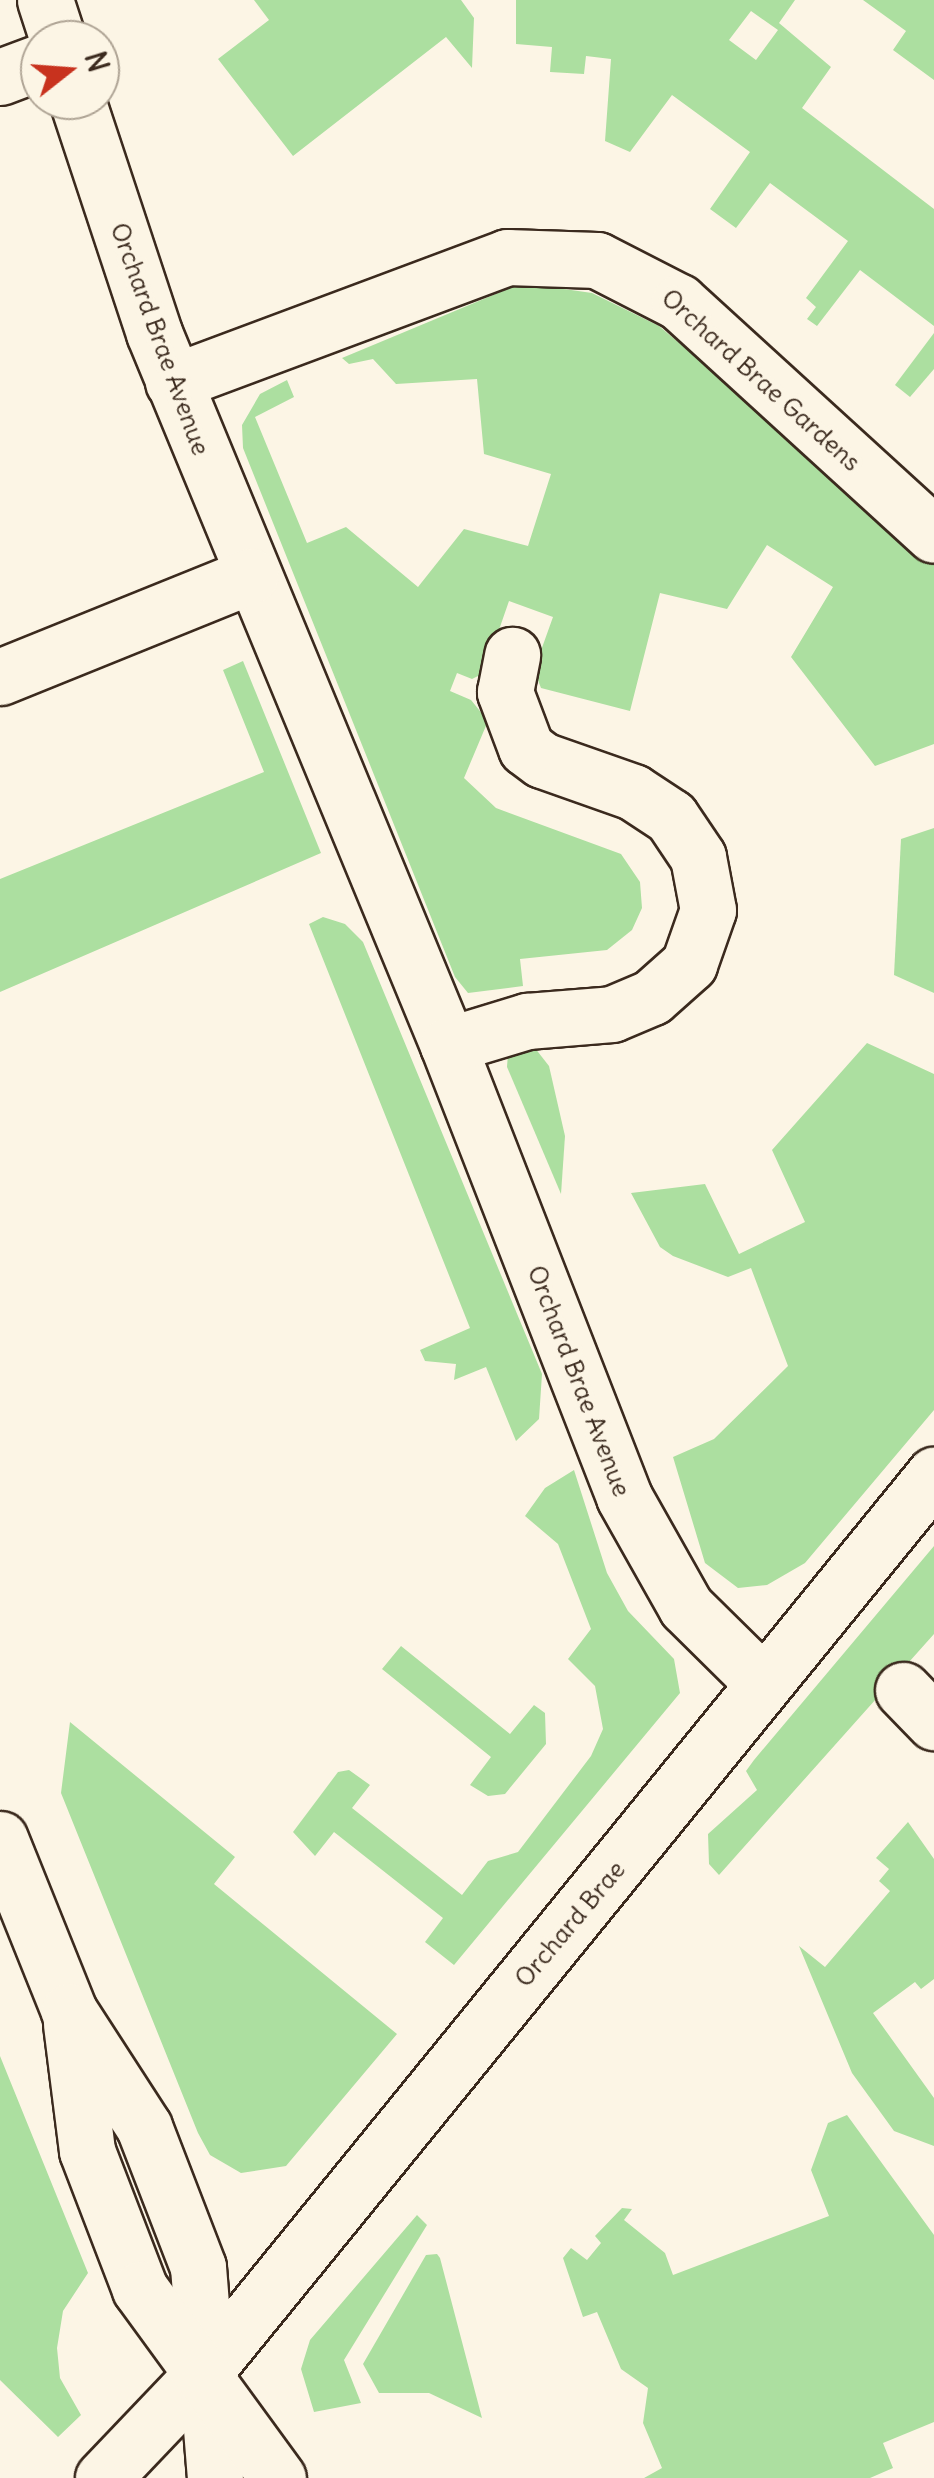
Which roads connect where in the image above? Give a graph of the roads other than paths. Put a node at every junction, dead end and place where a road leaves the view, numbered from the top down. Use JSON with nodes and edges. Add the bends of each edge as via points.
{"nodes":[{"id":1,"x":84,"y":120,"type":"edge"},
{"id":2,"x":174,"y":382,"type":"junction"},
{"id":3,"x":934,"y":536,"type":"edge"},
{"id":4,"x":250,"y":576,"type":"junction"},
{"id":5,"x":512,"y":655,"type":"dead end"},
{"id":6,"x":0,"y":678,"type":"edge"},
{"id":7,"x":448,"y":1045,"type":"junction"},
{"id":8,"x":934,"y":1475,"type":"edge"},
{"id":9,"x":763,"y":1683,"type":"junction"},
{"id":10,"x":0,"y":1839,"type":"edge"},
{"id":11,"x":204,"y":2372,"type":"junction"},
{"id":12,"x":102,"y":2478,"type":"edge"},
{"id":13,"x":216,"y":2478,"type":"edge"},
{"id":14,"x":278,"y":2478,"type":"edge"}],
"edges":[{"from":1,"to":2,"type":"street","name":"Orchard Brae Avenue"},
{"from":2,"to":3,"type":"street","name":"Orchard Brae Gardens","via":[[507,258],[597,260],[679,302]]},
{"from":2,"to":4,"type":"street","name":"Orchard Brae Avenue"},
{"from":4,"to":6,"type":"street"},
{"from":4,"to":7,"type":"street","name":"Orchard Brae Avenue"},
{"from":5,"to":7,"type":"street","via":[[505,692],[526,748],[542,760],[633,792],[671,817],[698,857],[708,910],[688,964],[652,997],[612,1014],[527,1021]]},
{"from":7,"to":9,"type":"street","name":"Orchard Brae Avenue","via":[[640,1534],[686,1607]]},
{"from":8,"to":9,"type":"street","name":"Orchard Brae"},
{"from":9,"to":11,"type":"street","name":"Orchard Brae"},
{"from":10,"to":11,"type":"street","via":[[69,2010],[144,2127],[198,2267]]},
{"from":11,"to":12,"type":"street","name":"Orchard Brae"},
{"from":11,"to":13,"type":"street"},
{"from":11,"to":14,"type":"street"}]}
